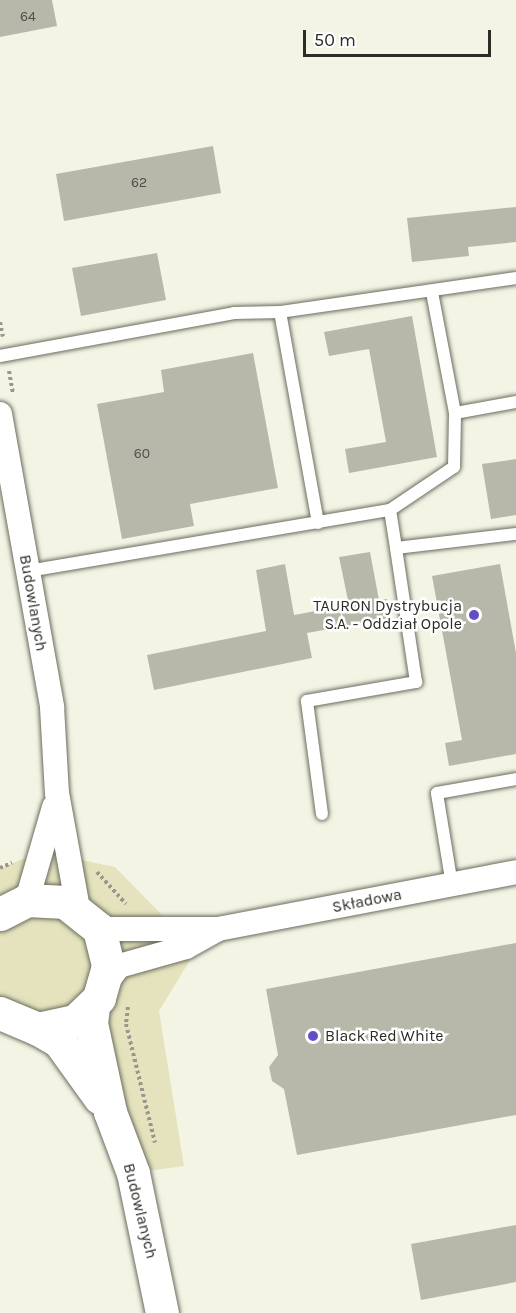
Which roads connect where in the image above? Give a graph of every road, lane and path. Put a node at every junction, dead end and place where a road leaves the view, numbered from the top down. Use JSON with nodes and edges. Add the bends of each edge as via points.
{"nodes":[{"id":1,"x":516,"y":278,"type":"edge"},
{"id":2,"x":432,"y":292,"type":"junction"},
{"id":3,"x":280,"y":312,"type":"junction"},
{"id":4,"x":0,"y":356,"type":"edge"},
{"id":5,"x":516,"y":402,"type":"edge"},
{"id":6,"x":455,"y":413,"type":"junction"},
{"id":7,"x":0,"y":414,"type":"edge"},
{"id":8,"x":4,"y":466,"type":"edge"},
{"id":9,"x":390,"y":510,"type":"junction"},
{"id":10,"x":318,"y":523,"type":"junction"},
{"id":11,"x":516,"y":534,"type":"edge"},
{"id":12,"x":396,"y":548,"type":"junction"},
{"id":13,"x":28,"y":571,"type":"junction"},
{"id":14,"x":516,"y":779,"type":"edge"},
{"id":15,"x":57,"y":793,"type":"junction"},
{"id":16,"x":322,"y":814,"type":"dead end"},
{"id":17,"x":516,"y":872,"type":"edge"},
{"id":18,"x":452,"y":885,"type":"junction"},
{"id":19,"x":10,"y":907,"type":"edge"},
{"id":20,"x":88,"y":919,"type":"junction"},
{"id":21,"x":218,"y":929,"type":"junction"},
{"id":22,"x":99,"y":995,"type":"junction"},
{"id":23,"x":0,"y":1013,"type":"edge"},
{"id":24,"x":38,"y":1029,"type":"junction"},
{"id":25,"x":110,"y":1112,"type":"junction"},
{"id":26,"x":162,"y":1313,"type":"edge"}],
"edges":[{"from":1,"to":2,"type":"lane"},
{"from":2,"to":3,"type":"lane"},
{"from":2,"to":6,"type":"lane"},
{"from":3,"to":4,"type":"lane","via":[[234,313]]},
{"from":3,"to":10,"type":"lane"},
{"from":5,"to":6,"type":"lane"},
{"from":6,"to":9,"type":"lane","via":[[454,467]]},
{"from":7,"to":8,"type":"street","name":"Budowlanych"},
{"from":8,"to":13,"type":"street","name":"Budowlanych"},
{"from":9,"to":10,"type":"lane"},
{"from":9,"to":12,"type":"lane"},
{"from":10,"to":13,"type":"lane"},
{"from":11,"to":12,"type":"lane"},
{"from":12,"to":16,"type":"lane","via":[[416,682],[307,702]]},
{"from":13,"to":15,"type":"street","name":"Budowlanych","via":[[52,707]]},
{"from":14,"to":18,"type":"lane","via":[[437,793]]},
{"from":15,"to":19,"type":"street","name":"Budowlanych"},
{"from":15,"to":20,"type":"street","name":"Budowlanych"},
{"from":17,"to":18,"type":"street","name":"Składowa"},
{"from":18,"to":21,"type":"street","name":"Składowa"},
{"from":19,"to":20,"type":"main road","via":[[44,898]]},
{"from":20,"to":21,"type":"street","name":"Składowa"},
{"from":20,"to":22,"type":"main road","name":"Budowlanych","via":[[107,949]]},
{"from":21,"to":22,"type":"street","name":"Składowa","via":[[186,946],[119,966]]},
{"from":22,"to":24,"type":"main road","via":[[75,1021]]},
{"from":22,"to":25,"type":"main road","name":"Budowlanych"},
{"from":23,"to":24,"type":"main road","name":"Budowlanych"},
{"from":24,"to":25,"type":"main road","name":"Budowlanych","via":[[59,1041]]},
{"from":25,"to":26,"type":"main road","name":"Budowlanych","via":[[133,1173]]}]}
